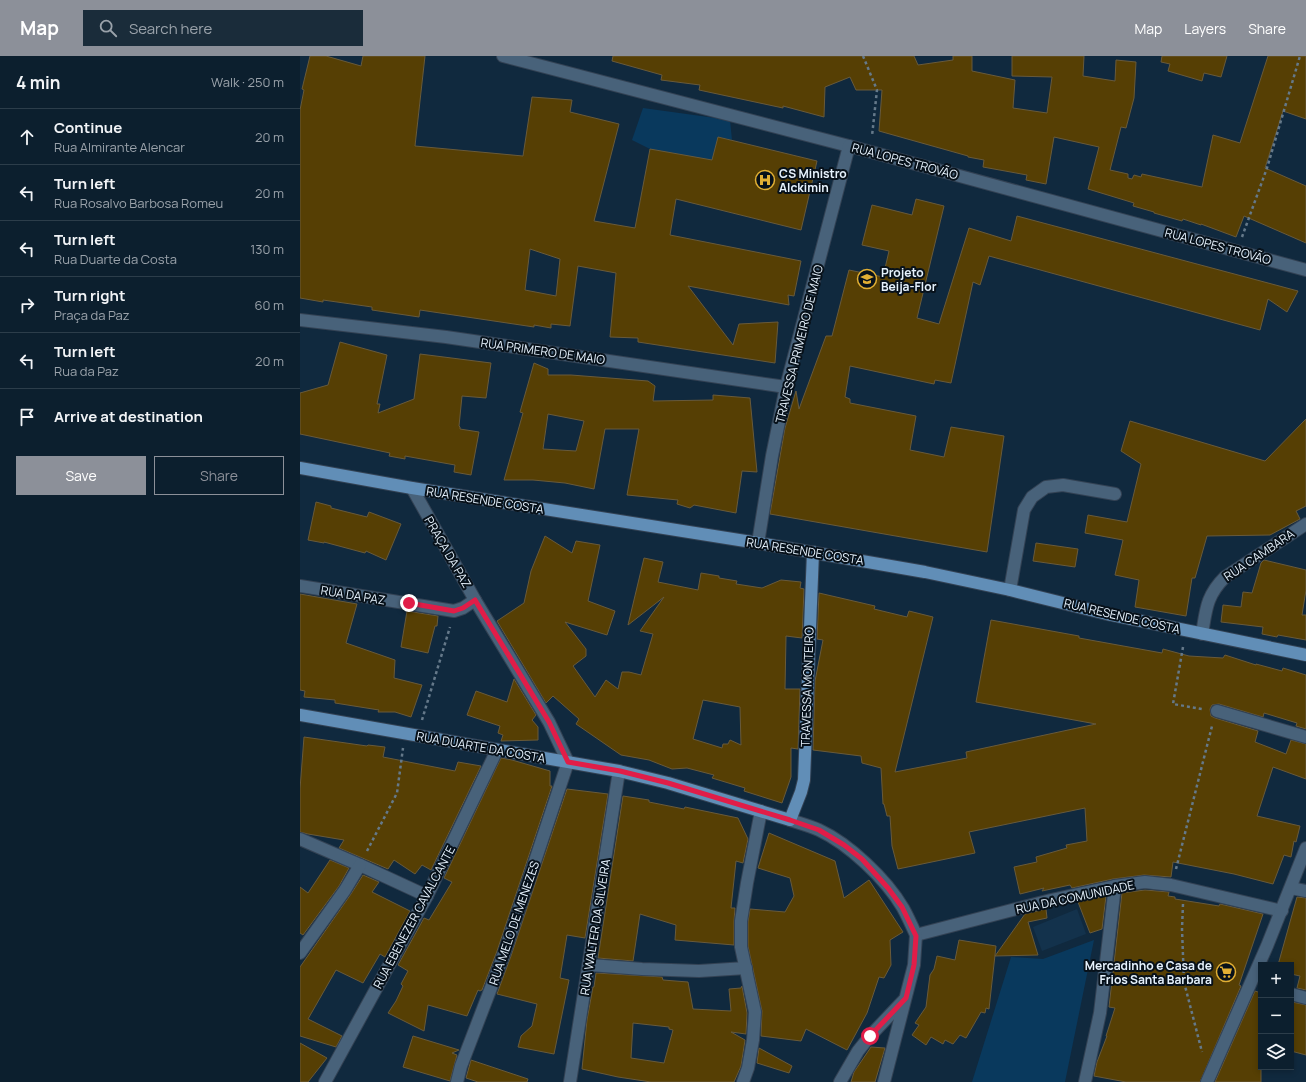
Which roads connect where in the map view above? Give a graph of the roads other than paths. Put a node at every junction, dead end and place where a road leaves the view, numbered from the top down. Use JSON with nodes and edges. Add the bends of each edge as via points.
{"nodes":[{"id":1,"x":503,"y":56,"type":"edge"},
{"id":2,"x":849,"y":146,"type":"junction"},
{"id":3,"x":1306,"y":270,"type":"edge"},
{"id":4,"x":300,"y":320,"type":"edge"},
{"id":5,"x":786,"y":388,"type":"junction"},
{"id":6,"x":300,"y":468,"type":"edge"},
{"id":7,"x":412,"y":488,"type":"junction"},
{"id":8,"x":1115,"y":494,"type":"dead end"},
{"id":9,"x":1306,"y":524,"type":"edge"},
{"id":10,"x":758,"y":543,"type":"junction"},
{"id":11,"x":813,"y":552,"type":"junction"},
{"id":12,"x":300,"y":586,"type":"edge"},
{"id":13,"x":1010,"y":590,"type":"junction"},
{"id":14,"x":475,"y":600,"type":"junction"},
{"id":15,"x":1202,"y":634,"type":"junction"},
{"id":16,"x":1306,"y":655,"type":"edge"},
{"id":17,"x":1216,"y":711,"type":"road end"},
{"id":18,"x":300,"y":715,"type":"edge"},
{"id":19,"x":1306,"y":737,"type":"edge"},
{"id":20,"x":497,"y":750,"type":"junction"},
{"id":21,"x":568,"y":762,"type":"junction"},
{"id":22,"x":620,"y":771,"type":"junction"},
{"id":23,"x":761,"y":811,"type":"junction"},
{"id":24,"x":790,"y":820,"type":"junction"},
{"id":25,"x":300,"y":840,"type":"edge"},
{"id":26,"x":1306,"y":848,"type":"edge"},
{"id":27,"x":360,"y":864,"type":"junction"},
{"id":28,"x":1115,"y":886,"type":"junction"},
{"id":29,"x":1291,"y":888,"type":"junction"},
{"id":30,"x":1306,"y":891,"type":"edge"},
{"id":31,"x":427,"y":896,"type":"junction"},
{"id":32,"x":1282,"y":911,"type":"junction"},
{"id":33,"x":916,"y":936,"type":"junction"},
{"id":34,"x":301,"y":948,"type":"edge"},
{"id":35,"x":590,"y":965,"type":"junction"},
{"id":36,"x":746,"y":968,"type":"junction"},
{"id":37,"x":1256,"y":984,"type":"edge"},
{"id":38,"x":1294,"y":995,"type":"edge"},
{"id":39,"x":906,"y":998,"type":"junction"},
{"id":40,"x":1306,"y":998,"type":"edge"},
{"id":41,"x":1208,"y":1080,"type":"edge"},
{"id":42,"x":325,"y":1082,"type":"edge"},
{"id":43,"x":457,"y":1082,"type":"edge"},
{"id":44,"x":570,"y":1082,"type":"edge"},
{"id":45,"x":743,"y":1082,"type":"edge"},
{"id":46,"x":840,"y":1082,"type":"edge"},
{"id":47,"x":884,"y":1082,"type":"edge"},
{"id":48,"x":1085,"y":1082,"type":"edge"}],
"edges":[{"from":1,"to":2,"type":"street","name":"RUA LOPES TROVÃO"},
{"from":2,"to":3,"type":"street","name":"RUA LOPES TROVÃO"},
{"from":2,"to":5,"type":"street","name":"TRAVESSA PRIMEIRO DE MAIO"},
{"from":4,"to":5,"type":"street","name":"RUA PRIMERO DE MAIO","via":[[446,337]]},
{"from":5,"to":10,"type":"street","name":"TRAVESSA PRIMEIRO DE MAIO"},
{"from":6,"to":7,"type":"main road","name":"RUA RESENDE COSTA"},
{"from":7,"to":10,"type":"main road","name":"RUA RESENDE COSTA"},
{"from":7,"to":14,"type":"street","name":"PRAÇA DA PAZ"},
{"from":8,"to":13,"type":"street","via":[[1063,485],[1046,487],[1032,497],[1024,510]]},
{"from":9,"to":15,"type":"street","name":"RUA CAMBARA","via":[[1225,577],[1215,587],[1207,602]]},
{"from":10,"to":11,"type":"main road","name":"RUA RESENDE COSTA"},
{"from":11,"to":13,"type":"main road","name":"RUA RESENDE COSTA"},
{"from":11,"to":24,"type":"main road","name":"TRAVESSA MONTEIRO","via":[[804,780]]},
{"from":12,"to":14,"type":"street","name":"RUA DA PAZ","via":[[454,611]]},
{"from":13,"to":15,"type":"main road","name":"RUA RESENDE COSTA"},
{"from":14,"to":21,"type":"street","name":"PRAÇA DA PAZ","via":[[549,722]]},
{"from":15,"to":16,"type":"main road","name":"RUA RESENDE COSTA"},
{"from":17,"to":19,"type":"street"},
{"from":18,"to":20,"type":"main road","name":"RUA DUARTE DA COSTA"},
{"from":20,"to":21,"type":"main road","name":"RUA DUARTE DA COSTA"},
{"from":20,"to":31,"type":"street","name":"RUA EBENEZER CAVALCANTE"},
{"from":21,"to":22,"type":"main road","name":"RUA DUARTE DA COSTA"},
{"from":21,"to":43,"type":"street","name":"RUA MELO DE MENEZES","via":[[504,954]]},
{"from":22,"to":23,"type":"main road","name":"RUA DUARTE DA COSTA"},
{"from":22,"to":35,"type":"street","name":"RUA WALTER DA SILVEIRA"},
{"from":23,"to":24,"type":"main road","name":"RUA DUARTE DA COSTA"},
{"from":23,"to":36,"type":"street","via":[[746,883],[742,921],[741,947]]},
{"from":24,"to":33,"type":"street","name":"RUA DUARTE DA COSTA","via":[[819,830],[862,859],[902,907]]},
{"from":25,"to":27,"type":"street"},
{"from":26,"to":29,"type":"street"},
{"from":27,"to":31,"type":"street"},
{"from":27,"to":34,"type":"street","via":[[345,890]]},
{"from":28,"to":32,"type":"street","name":"RUA DA COMUNIDADE","via":[[1145,882],[1172,885]]},
{"from":28,"to":33,"type":"street","name":"RUA DA COMUNIDADE","via":[[1051,900]]},
{"from":28,"to":48,"type":"street","via":[[1100,1013]]},
{"from":29,"to":30,"type":"street"},
{"from":29,"to":32,"type":"street"},
{"from":31,"to":42,"type":"street","name":"RUA EBENEZER CAVALCANTE"},
{"from":32,"to":37,"type":"street"},
{"from":33,"to":39,"type":"street","via":[[914,965]]},
{"from":35,"to":36,"type":"street","via":[[699,971]]},
{"from":35,"to":44,"type":"street","name":"RUA WALTER DA SILVEIRA"},
{"from":36,"to":45,"type":"street","via":[[755,1012],[753,1040]]},
{"from":37,"to":41,"type":"street"},
{"from":38,"to":40,"type":"street"},
{"from":39,"to":46,"type":"street","via":[[858,1051]]},
{"from":39,"to":47,"type":"street"}]}
